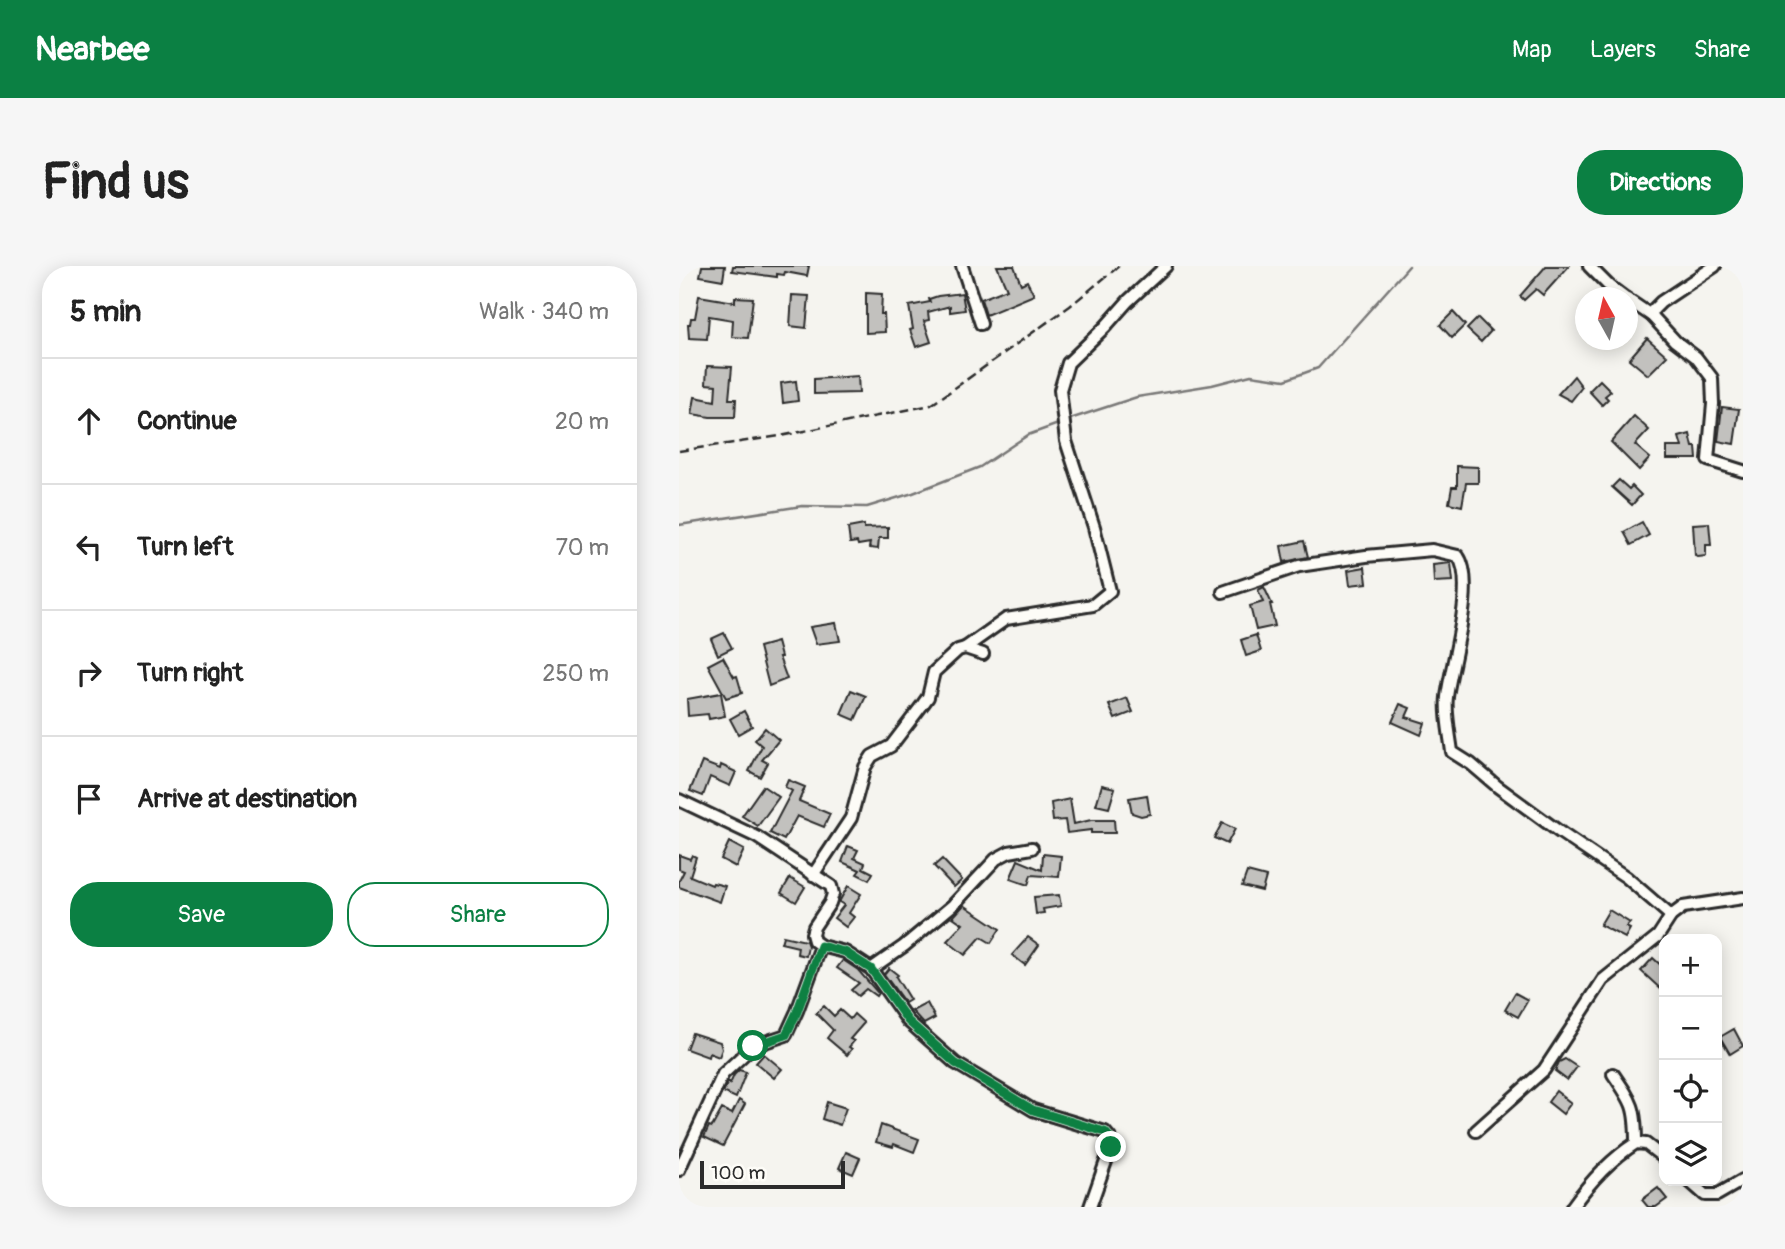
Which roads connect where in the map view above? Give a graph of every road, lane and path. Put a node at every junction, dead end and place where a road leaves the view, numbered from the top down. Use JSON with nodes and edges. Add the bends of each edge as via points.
{"nodes":[{"id":1,"x":963,"y":266,"type":"edge"},
{"id":2,"x":1165,"y":266,"type":"edge"},
{"id":3,"x":1589,"y":266,"type":"edge"},
{"id":4,"x":1713,"y":266,"type":"edge"},
{"id":5,"x":1610,"y":287,"type":"edge"},
{"id":6,"x":1638,"y":306,"type":"edge"},
{"id":7,"x":1652,"y":316,"type":"junction"},
{"id":8,"x":981,"y":324,"type":"dead end"},
{"id":9,"x":1743,"y":471,"type":"edge"},
{"id":10,"x":1223,"y":592,"type":"dead end"},
{"id":11,"x":965,"y":648,"type":"junction"},
{"id":12,"x":983,"y":654,"type":"dead end"},
{"id":13,"x":679,"y":800,"type":"edge"},
{"id":14,"x":1032,"y":848,"type":"dead end"},
{"id":15,"x":813,"y":875,"type":"junction"},
{"id":16,"x":1743,"y":898,"type":"edge"},
{"id":17,"x":1671,"y":916,"type":"junction"},
{"id":18,"x":821,"y":946,"type":"junction"},
{"id":19,"x":871,"y":969,"type":"junction"},
{"id":20,"x":1613,"y":1074,"type":"dead end"},
{"id":21,"x":1476,"y":1131,"type":"dead end"},
{"id":22,"x":1636,"y":1143,"type":"junction"},
{"id":23,"x":1659,"y":1154,"type":"edge"},
{"id":24,"x":679,"y":1170,"type":"edge"},
{"id":25,"x":1743,"y":1180,"type":"edge"},
{"id":26,"x":1695,"y":1186,"type":"edge"},
{"id":27,"x":1090,"y":1207,"type":"edge"},
{"id":28,"x":1572,"y":1207,"type":"edge"}],
"edges":[{"from":1,"to":8,"type":"street"},
{"from":2,"to":11,"type":"street","via":[[1068,362],[1060,390],[1066,441],[1110,591],[1093,605],[1006,619]]},
{"from":3,"to":5,"type":"street"},
{"from":4,"to":7,"type":"street","via":[[1661,302]]},
{"from":6,"to":7,"type":"street"},
{"from":7,"to":9,"type":"street","via":[[1696,357],[1712,379],[1708,460]]},
{"from":10,"to":17,"type":"street","via":[[1299,566],[1355,557],[1432,550],[1458,556],[1463,564],[1463,606],[1447,699],[1452,752],[1626,877]]},
{"from":11,"to":12,"type":"street"},
{"from":11,"to":15,"type":"street","via":[[934,672],[928,696],[891,746],[872,756],[851,818]]},
{"from":13,"to":15,"type":"street","via":[[757,837]]},
{"from":14,"to":19,"type":"street","via":[[996,859],[953,905]]},
{"from":15,"to":18,"type":"street","via":[[833,890],[812,934]]},
{"from":16,"to":17,"type":"street","via":[[1683,907]]},
{"from":17,"to":21,"type":"street","via":[[1658,936],[1603,980],[1544,1070]]},
{"from":18,"to":19,"type":"street","via":[[845,952]]},
{"from":18,"to":24,"type":"street","via":[[786,1035],[753,1046],[723,1074]]},
{"from":19,"to":27,"type":"street","via":[[908,1021],[955,1063],[1033,1110],[1105,1132],[1111,1147]]},
{"from":20,"to":22,"type":"street","via":[[1633,1104]]},
{"from":22,"to":23,"type":"street"},
{"from":22,"to":28,"type":"street","via":[[1584,1189]]},
{"from":25,"to":26,"type":"street","via":[[1717,1195],[1705,1195]]}]}
